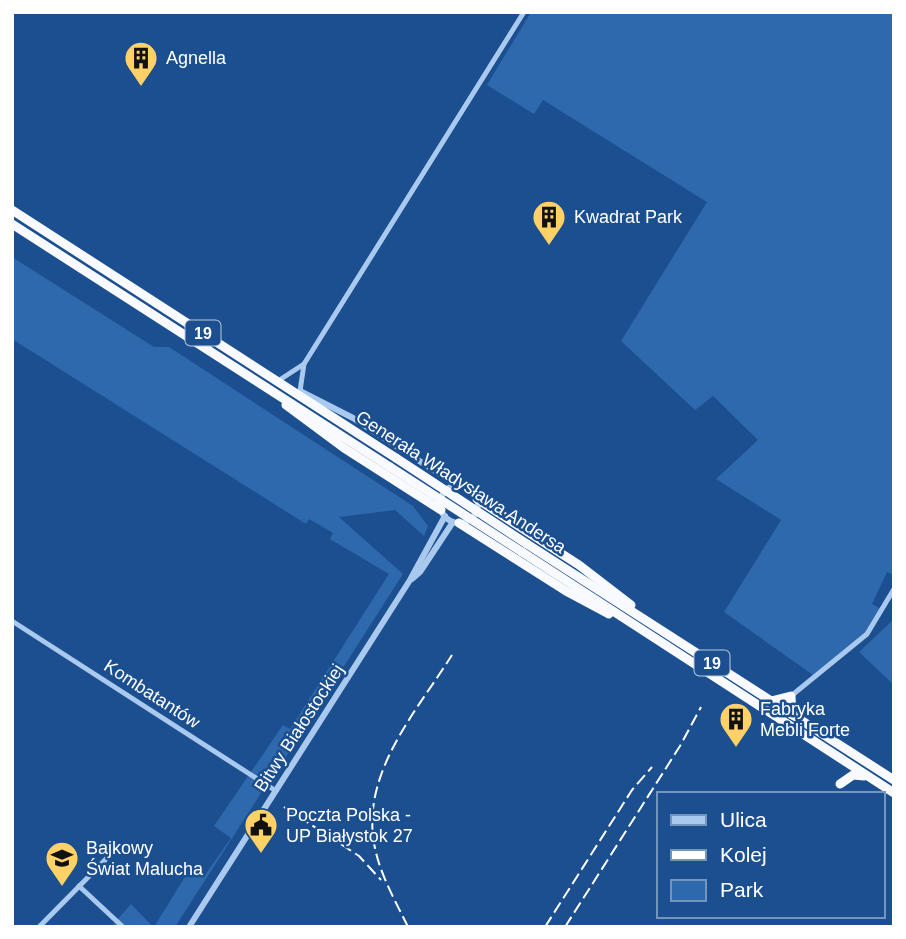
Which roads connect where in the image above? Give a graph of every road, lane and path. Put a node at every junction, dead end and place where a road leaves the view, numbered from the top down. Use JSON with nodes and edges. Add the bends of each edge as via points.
{"nodes":[{"id":1,"x":524,"y":12,"type":"edge"},
{"id":2,"x":12,"y":210,"type":"edge"},
{"id":3,"x":12,"y":224,"type":"edge"},
{"id":4,"x":304,"y":365,"type":"junction"},
{"id":5,"x":270,"y":375,"type":"junction"},
{"id":6,"x":281,"y":379,"type":"junction"},
{"id":7,"x":261,"y":383,"type":"junction"},
{"id":8,"x":300,"y":391,"type":"junction"},
{"id":9,"x":393,"y":463,"type":"junction"},
{"id":10,"x":458,"y":486,"type":"junction"},
{"id":11,"x":477,"y":499,"type":"junction"},
{"id":12,"x":443,"y":513,"type":"junction"},
{"id":13,"x":456,"y":523,"type":"junction"},
{"id":14,"x":410,"y":580,"type":"junction"},
{"id":15,"x":894,"y":589,"type":"edge"},
{"id":16,"x":12,"y":621,"type":"edge"},
{"id":17,"x":649,"y":628,"type":"junction"},
{"id":18,"x":790,"y":696,"type":"junction"},
{"id":19,"x":771,"y":701,"type":"junction"},
{"id":20,"x":792,"y":715,"type":"junction"},
{"id":21,"x":839,"y":758,"type":"junction"},
{"id":22,"x":868,"y":777,"type":"junction"},
{"id":23,"x":894,"y":780,"type":"edge"},
{"id":24,"x":276,"y":791,"type":"junction"},
{"id":25,"x":894,"y":793,"type":"edge"},
{"id":26,"x":112,"y":853,"type":"dead end"},
{"id":27,"x":79,"y":886,"type":"junction"},
{"id":28,"x":39,"y":927,"type":"edge"},
{"id":29,"x":123,"y":927,"type":"edge"},
{"id":30,"x":189,"y":927,"type":"edge"}],
"edges":[{"from":1,"to":4,"type":"street"},
{"from":2,"to":5,"type":"highway","name":"Generała Władysława Andersa","number":"19"},
{"from":3,"to":7,"type":"highway","name":"Generała Władysława Andersa","number":"19"},
{"from":4,"to":6,"type":"street"},
{"from":4,"to":8,"type":"street"},
{"from":5,"to":6,"type":"highway"},
{"from":5,"to":9,"type":"highway","name":"Generała Władysława Andersa","number":"19"},
{"from":6,"to":8,"type":"highway"},
{"from":7,"to":9,"type":"highway","name":"Generała Władysława Andersa","number":"19"},
{"from":7,"to":12,"type":"highway","via":[[326,435]]},
{"from":8,"to":10,"type":"street","via":[[353,418]]},
{"from":9,"to":17,"type":"highway","name":"Generała Władysława Andersa","number":"19","bridge":true},
{"from":10,"to":11,"type":"street","via":[[470,489]]},
{"from":10,"to":12,"type":"street","via":[[443,494]]},
{"from":11,"to":13,"type":"street","via":[[469,520]]},
{"from":11,"to":17,"type":"highway","via":[[589,572]]},
{"from":12,"to":13,"type":"street"},
{"from":12,"to":14,"type":"street","name":"Bitwy Białostockiej"},
{"from":13,"to":14,"type":"street","name":"Bitwy Białostockiej"},
{"from":13,"to":17,"type":"highway","via":[[566,591]]},
{"from":14,"to":24,"type":"street","name":"Bitwy Białostockiej"},
{"from":15,"to":18,"type":"street","via":[[867,634]]},
{"from":16,"to":24,"type":"street","name":"Kombatantów"},
{"from":17,"to":19,"type":"highway","name":"Generała Władysława Andersa","number":"19"},
{"from":17,"to":21,"type":"highway","name":"Generała Władysława Andersa","number":"19"},
{"from":18,"to":19,"type":"highway"},
{"from":18,"to":20,"type":"highway"},
{"from":19,"to":20,"type":"highway","name":"Generała Władysława Andersa","number":"19"},
{"from":20,"to":23,"type":"highway","name":"Generała Władysława Andersa","number":"19"},
{"from":21,"to":22,"type":"highway","name":"Generała Władysława Andersa","number":"19"},
{"from":21,"to":22,"type":"highway","via":[[840,784],[853,775]]},
{"from":22,"to":25,"type":"highway","name":"Generała Władysława Andersa","number":"19"},
{"from":24,"to":30,"type":"street","name":"Bitwy Białostockiej"},
{"from":26,"to":27,"type":"street"},
{"from":27,"to":28,"type":"street"},
{"from":27,"to":29,"type":"street"}]}
